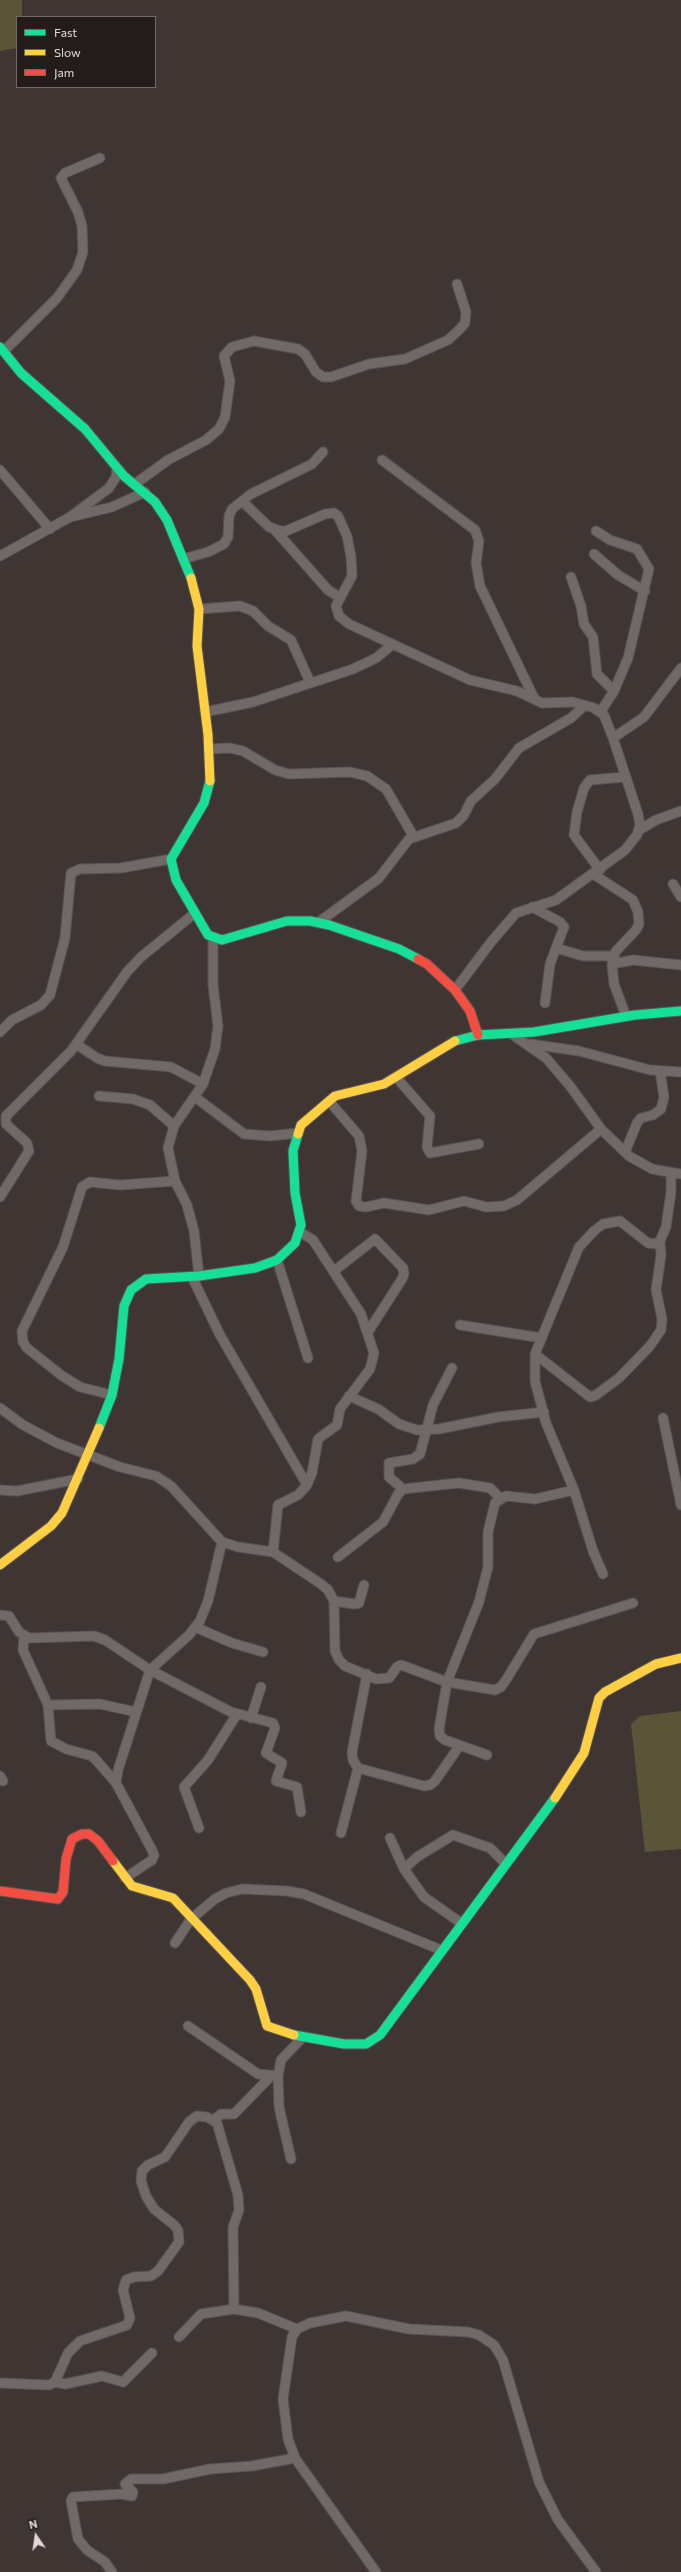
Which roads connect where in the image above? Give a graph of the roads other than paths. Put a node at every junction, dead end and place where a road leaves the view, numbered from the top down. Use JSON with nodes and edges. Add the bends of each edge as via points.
{"nodes":[{"id":1,"x":100,"y":158,"type":"dead end"},
{"id":2,"x":457,"y":284,"type":"dead end"},
{"id":3,"x":2,"y":349,"type":"edge"},
{"id":4,"x":323,"y":452,"type":"dead end"},
{"id":5,"x":382,"y":460,"type":"dead end"},
{"id":6,"x":117,"y":468,"type":"junction"},
{"id":7,"x":0,"y":470,"type":"edge"},
{"id":8,"x":134,"y":484,"type":"junction"},
{"id":9,"x":145,"y":492,"type":"junction"},
{"id":10,"x":242,"y":501,"type":"junction"},
{"id":11,"x":70,"y":517,"type":"junction"},
{"id":12,"x":50,"y":528,"type":"junction"},
{"id":13,"x":274,"y":529,"type":"junction"},
{"id":14,"x":596,"y":531,"type":"dead end"},
{"id":15,"x":594,"y":554,"type":"dead end"},
{"id":16,"x":0,"y":556,"type":"edge"},
{"id":17,"x":183,"y":559,"type":"junction"},
{"id":18,"x":571,"y":577,"type":"dead end"},
{"id":19,"x":645,"y":591,"type":"junction"},
{"id":20,"x":339,"y":597,"type":"junction"},
{"id":21,"x":199,"y":609,"type":"junction"},
{"id":22,"x":392,"y":645,"type":"junction"},
{"id":23,"x":681,"y":668,"type":"edge"},
{"id":24,"x":310,"y":682,"type":"junction"},
{"id":25,"x":614,"y":692,"type":"junction"},
{"id":26,"x":534,"y":698,"type":"junction"},
{"id":27,"x":584,"y":706,"type":"junction"},
{"id":28,"x":601,"y":711,"type":"junction"},
{"id":29,"x":205,"y":712,"type":"junction"},
{"id":30,"x":613,"y":738,"type":"junction"},
{"id":31,"x":209,"y":749,"type":"junction"},
{"id":32,"x":625,"y":778,"type":"junction"},
{"id":33,"x":681,"y":811,"type":"edge"},
{"id":34,"x":639,"y":830,"type":"junction"},
{"id":35,"x":414,"y":836,"type":"junction"},
{"id":36,"x":171,"y":859,"type":"junction"},
{"id":37,"x":596,"y":872,"type":"junction"},
{"id":38,"x":673,"y":884,"type":"dead end"},
{"id":39,"x":681,"y":896,"type":"edge"},
{"id":40,"x":532,"y":907,"type":"junction"},
{"id":41,"x":195,"y":913,"type":"junction"},
{"id":42,"x":319,"y":922,"type":"junction"},
{"id":43,"x":213,"y":939,"type":"junction"},
{"id":44,"x":556,"y":948,"type":"junction"},
{"id":45,"x":613,"y":960,"type":"junction"},
{"id":46,"x":681,"y":965,"type":"edge"},
{"id":47,"x":455,"y":990,"type":"junction"},
{"id":48,"x":545,"y":1003,"type":"dead end"},
{"id":49,"x":681,"y":1011,"type":"edge"},
{"id":50,"x":626,"y":1016,"type":"junction"},
{"id":51,"x":0,"y":1032,"type":"edge"},
{"id":52,"x":478,"y":1035,"type":"junction"},
{"id":53,"x":513,"y":1035,"type":"junction"},
{"id":54,"x":76,"y":1044,"type":"junction"},
{"id":55,"x":528,"y":1044,"type":"junction"},
{"id":56,"x":660,"y":1071,"type":"junction"},
{"id":57,"x":681,"y":1072,"type":"edge"},
{"id":58,"x":396,"y":1077,"type":"junction"},
{"id":59,"x":203,"y":1084,"type":"junction"},
{"id":60,"x":99,"y":1096,"type":"dead end"},
{"id":61,"x":196,"y":1097,"type":"junction"},
{"id":62,"x":329,"y":1101,"type":"junction"},
{"id":63,"x":174,"y":1126,"type":"junction"},
{"id":64,"x":601,"y":1129,"type":"junction"},
{"id":65,"x":297,"y":1133,"type":"junction"},
{"id":66,"x":479,"y":1144,"type":"dead end"},
{"id":67,"x":625,"y":1152,"type":"junction"},
{"id":68,"x":671,"y":1173,"type":"junction"},
{"id":69,"x":681,"y":1174,"type":"edge"},
{"id":70,"x":174,"y":1181,"type":"junction"},
{"id":71,"x":0,"y":1197,"type":"edge"},
{"id":72,"x":300,"y":1232,"type":"junction"},
{"id":73,"x":660,"y":1241,"type":"junction"},
{"id":74,"x":277,"y":1260,"type":"junction"},
{"id":75,"x":334,"y":1271,"type":"junction"},
{"id":76,"x":195,"y":1277,"type":"junction"},
{"id":77,"x":460,"y":1325,"type":"dead end"},
{"id":78,"x":368,"y":1332,"type":"junction"},
{"id":79,"x":542,"y":1338,"type":"junction"},
{"id":80,"x":535,"y":1354,"type":"junction"},
{"id":81,"x":308,"y":1358,"type":"dead end"},
{"id":82,"x":452,"y":1368,"type":"dead end"},
{"id":83,"x":112,"y":1395,"type":"junction"},
{"id":84,"x":349,"y":1396,"type":"junction"},
{"id":85,"x":0,"y":1408,"type":"edge"},
{"id":86,"x":544,"y":1412,"type":"junction"},
{"id":87,"x":663,"y":1418,"type":"dead end"},
{"id":88,"x":427,"y":1430,"type":"junction"},
{"id":89,"x":90,"y":1454,"type":"junction"},
{"id":90,"x":678,"y":1466,"type":"edge"},
{"id":91,"x":78,"y":1479,"type":"junction"},
{"id":92,"x":307,"y":1485,"type":"junction"},
{"id":93,"x":403,"y":1489,"type":"junction"},
{"id":94,"x":0,"y":1490,"type":"edge"},
{"id":95,"x":574,"y":1490,"type":"junction"},
{"id":96,"x":500,"y":1498,"type":"junction"},
{"id":97,"x":681,"y":1505,"type":"edge"},
{"id":98,"x":222,"y":1542,"type":"junction"},
{"id":99,"x":273,"y":1552,"type":"junction"},
{"id":100,"x":338,"y":1557,"type":"dead end"},
{"id":101,"x":0,"y":1565,"type":"edge"},
{"id":102,"x":603,"y":1574,"type":"dead end"},
{"id":103,"x":364,"y":1585,"type":"dead end"},
{"id":104,"x":334,"y":1601,"type":"junction"},
{"id":105,"x":633,"y":1603,"type":"dead end"},
{"id":106,"x":0,"y":1614,"type":"edge"},
{"id":107,"x":195,"y":1627,"type":"junction"},
{"id":108,"x":24,"y":1637,"type":"junction"},
{"id":109,"x":263,"y":1652,"type":"dead end"},
{"id":110,"x":681,"y":1658,"type":"edge"},
{"id":111,"x":150,"y":1670,"type":"junction"},
{"id":112,"x":367,"y":1674,"type":"junction"},
{"id":113,"x":447,"y":1682,"type":"junction"},
{"id":114,"x":260,"y":1687,"type":"dead end"},
{"id":115,"x":48,"y":1705,"type":"junction"},
{"id":116,"x":136,"y":1712,"type":"junction"},
{"id":117,"x":237,"y":1714,"type":"junction"},
{"id":118,"x":251,"y":1718,"type":"junction"},
{"id":119,"x":460,"y":1745,"type":"junction"},
{"id":120,"x":488,"y":1755,"type":"dead end"},
{"id":121,"x":358,"y":1768,"type":"junction"},
{"id":122,"x":116,"y":1783,"type":"junction"},
{"id":123,"x":301,"y":1812,"type":"dead end"},
{"id":124,"x":199,"y":1828,"type":"dead end"},
{"id":125,"x":341,"y":1833,"type":"dead end"},
{"id":126,"x":390,"y":1838,"type":"dead end"},
{"id":127,"x":506,"y":1864,"type":"junction"},
{"id":128,"x":404,"y":1869,"type":"junction"},
{"id":129,"x":125,"y":1878,"type":"junction"},
{"id":130,"x":0,"y":1891,"type":"edge"},
{"id":131,"x":191,"y":1919,"type":"junction"},
{"id":132,"x":461,"y":1923,"type":"junction"},
{"id":133,"x":175,"y":1943,"type":"dead end"},
{"id":134,"x":441,"y":1950,"type":"junction"},
{"id":135,"x":188,"y":2026,"type":"dead end"},
{"id":136,"x":303,"y":2037,"type":"junction"},
{"id":137,"x":274,"y":2076,"type":"junction"},
{"id":138,"x":214,"y":2120,"type":"junction"},
{"id":139,"x":290,"y":2159,"type":"dead end"},
{"id":140,"x":234,"y":2309,"type":"junction"},
{"id":141,"x":297,"y":2329,"type":"junction"},
{"id":142,"x":178,"y":2337,"type":"dead end"},
{"id":143,"x":152,"y":2353,"type":"dead end"},
{"id":144,"x":55,"y":2382,"type":"junction"},
{"id":145,"x":0,"y":2383,"type":"edge"},
{"id":146,"x":295,"y":2458,"type":"junction"},
{"id":147,"x":112,"y":2572,"type":"edge"},
{"id":148,"x":376,"y":2572,"type":"edge"},
{"id":149,"x":596,"y":2572,"type":"edge"}],
"edges":[{"from":1,"to":3,"type":"street","via":[[61,178],[82,226],[83,252],[77,270],[56,298]]},
{"from":2,"to":8,"type":"street","via":[[466,312],[465,323],[438,346],[405,358],[369,364],[331,377],[323,377],[316,372],[305,354],[298,350],[254,341],[232,347],[224,356],[230,381],[225,417],[219,429],[206,440],[168,460]]},
{"from":3,"to":6,"type":"street","via":[[21,373],[85,429]]},
{"from":4,"to":10,"type":"street","via":[[312,464],[265,486]]},
{"from":5,"to":26,"type":"street","via":[[475,530],[479,541],[476,563],[480,586]]},
{"from":6,"to":8,"type":"street"},
{"from":6,"to":11,"type":"street","via":[[112,484]]},
{"from":7,"to":12,"type":"street"},
{"from":8,"to":9,"type":"street"},
{"from":9,"to":11,"type":"street","via":[[112,507]]},
{"from":9,"to":17,"type":"street","via":[[167,520]]},
{"from":10,"to":13,"type":"street"},
{"from":10,"to":17,"type":"street","via":[[232,509],[229,516],[228,537],[224,544],[208,552]]},
{"from":11,"to":12,"type":"street"},
{"from":12,"to":16,"type":"street"},
{"from":13,"to":20,"type":"street","via":[[328,590]]},
{"from":13,"to":20,"type":"street","via":[[286,531],[325,514],[334,513],[338,516],[346,536],[352,570],[350,581]]},
{"from":14,"to":19,"type":"street","via":[[610,540],[632,546],[641,554],[650,569]]},
{"from":15,"to":19,"type":"street","via":[[618,575]]},
{"from":17,"to":21,"type":"street","via":[[195,588]]},
{"from":18,"to":25,"type":"street","via":[[584,624],[593,637],[597,674]]},
{"from":19,"to":25,"type":"street","via":[[628,658]]},
{"from":20,"to":22,"type":"street","via":[[336,606],[339,616],[349,624]]},
{"from":21,"to":24,"type":"street","via":[[240,606],[253,610],[268,626],[291,640]]},
{"from":21,"to":29,"type":"street","via":[[197,646]]},
{"from":22,"to":24,"type":"street","via":[[366,664]]},
{"from":22,"to":26,"type":"street","via":[[470,680],[517,691]]},
{"from":23,"to":30,"type":"street","via":[[644,717]]},
{"from":24,"to":29,"type":"street","via":[[248,703]]},
{"from":25,"to":28,"type":"street"},
{"from":26,"to":27,"type":"street","via":[[542,703],[573,702]]},
{"from":27,"to":28,"type":"street"},
{"from":27,"to":35,"type":"street","via":[[571,718],[519,748],[495,778],[471,801],[464,815],[456,823]]},
{"from":28,"to":30,"type":"street"},
{"from":29,"to":31,"type":"street"},
{"from":30,"to":32,"type":"street"},
{"from":31,"to":35,"type":"street","via":[[230,748],[243,751],[282,773],[300,775],[350,772],[367,776],[386,788]]},
{"from":31,"to":36,"type":"street","via":[[209,790]]},
{"from":32,"to":34,"type":"street","via":[[638,814]]},
{"from":32,"to":37,"type":"street","via":[[590,780],[584,788],[576,812],[574,835]]},
{"from":33,"to":34,"type":"street","via":[[656,820]]},
{"from":34,"to":37,"type":"street","via":[[625,850]]},
{"from":35,"to":42,"type":"street","via":[[405,843],[379,878]]},
{"from":36,"to":41,"type":"street","via":[[176,880]]},
{"from":36,"to":51,"type":"street","via":[[121,868],[80,869],[71,873],[65,938],[50,995],[41,1005],[12,1020]]},
{"from":37,"to":40,"type":"street","via":[[556,900]]},
{"from":37,"to":45,"type":"street","via":[[633,900],[638,912],[639,924],[636,930],[619,946]]},
{"from":38,"to":39,"type":"street"},
{"from":40,"to":44,"type":"street","via":[[562,925],[564,931]]},
{"from":40,"to":47,"type":"street","via":[[511,918]]},
{"from":41,"to":43,"type":"street"},
{"from":41,"to":54,"type":"street","via":[[141,958],[123,978]]},
{"from":42,"to":43,"type":"street","via":[[287,921],[230,939]]},
{"from":42,"to":47,"type":"street","via":[[409,953],[427,964]]},
{"from":43,"to":59,"type":"street","via":[[217,1036]]},
{"from":44,"to":45,"type":"street","via":[[583,956]]},
{"from":44,"to":48,"type":"street","via":[[547,979]]},
{"from":45,"to":46,"type":"street"},
{"from":45,"to":50,"type":"street","via":[[614,984]]},
{"from":47,"to":52,"type":"street","via":[[470,1011]]},
{"from":49,"to":50,"type":"street"},
{"from":50,"to":53,"type":"street"},
{"from":52,"to":53,"type":"street"},
{"from":52,"to":58,"type":"street","via":[[448,1043]]},
{"from":53,"to":55,"type":"street"},
{"from":54,"to":59,"type":"street","via":[[101,1059],[118,1063],[171,1067]]},
{"from":54,"to":71,"type":"street","via":[[6,1116],[6,1124],[27,1144],[29,1151]]},
{"from":55,"to":56,"type":"street","via":[[579,1051],[630,1066]]},
{"from":55,"to":64,"type":"street","via":[[558,1071]]},
{"from":56,"to":57,"type":"street"},
{"from":56,"to":67,"type":"street","via":[[664,1097],[661,1109],[653,1115],[641,1118]]},
{"from":58,"to":62,"type":"street","via":[[371,1089],[344,1093]]},
{"from":58,"to":66,"type":"street","via":[[430,1116],[427,1147],[430,1153]]},
{"from":59,"to":61,"type":"street"},
{"from":60,"to":63,"type":"street","via":[[133,1099],[150,1106]]},
{"from":61,"to":63,"type":"street"},
{"from":61,"to":65,"type":"street","via":[[244,1134],[270,1136]]},
{"from":62,"to":64,"type":"street","via":[[359,1136],[362,1151],[356,1201],[359,1206],[366,1207],[384,1203],[429,1210],[464,1201],[486,1207],[504,1206],[516,1200]]},
{"from":62,"to":65,"type":"street","via":[[301,1125]]},
{"from":63,"to":70,"type":"street","via":[[168,1148]]},
{"from":64,"to":67,"type":"street"},
{"from":65,"to":72,"type":"street","via":[[292,1168]]},
{"from":67,"to":68,"type":"street","via":[[652,1169]]},
{"from":68,"to":69,"type":"street"},
{"from":68,"to":73,"type":"street","via":[[666,1227]]},
{"from":70,"to":76,"type":"street","via":[[191,1217]]},
{"from":70,"to":83,"type":"street","via":[[120,1185],[90,1182],[82,1187],[63,1247],[22,1331],[23,1342],[27,1348],[61,1376],[80,1386]]},
{"from":72,"to":74,"type":"street","via":[[295,1242]]},
{"from":72,"to":75,"type":"street","via":[[313,1240]]},
{"from":73,"to":79,"type":"street","via":[[655,1244],[648,1243],[620,1221],[603,1224],[594,1231],[580,1247]]},
{"from":73,"to":80,"type":"street","via":[[661,1256],[656,1290],[662,1330],[619,1378],[596,1396],[590,1397]]},
{"from":74,"to":76,"type":"street","via":[[238,1272]]},
{"from":74,"to":81,"type":"street"},
{"from":75,"to":78,"type":"street"},
{"from":75,"to":78,"type":"street","via":[[376,1239],[403,1268],[402,1279]]},
{"from":76,"to":83,"type":"street","via":[[146,1279],[138,1282],[131,1290],[124,1306],[119,1359]]},
{"from":76,"to":92,"type":"street","via":[[220,1335]]},
{"from":77,"to":79,"type":"street"},
{"from":78,"to":84,"type":"street","via":[[374,1353],[372,1364]]},
{"from":79,"to":80,"type":"street"},
{"from":80,"to":86,"type":"street","via":[[535,1381]]},
{"from":82,"to":88,"type":"street","via":[[433,1405]]},
{"from":83,"to":89,"type":"street"},
{"from":84,"to":88,"type":"street","via":[[409,1428]]},
{"from":84,"to":92,"type":"street","via":[[340,1409],[334,1428],[318,1439],[312,1473]]},
{"from":85,"to":89,"type":"street","via":[[38,1434]]},
{"from":86,"to":88,"type":"street","via":[[498,1416]]},
{"from":86,"to":95,"type":"street"},
{"from":87,"to":90,"type":"street"},
{"from":88,"to":93,"type":"street","via":[[417,1458],[389,1463],[389,1477]]},
{"from":89,"to":91,"type":"street"},
{"from":89,"to":98,"type":"street","via":[[120,1467],[164,1480]]},
{"from":90,"to":97,"type":"street"},
{"from":91,"to":94,"type":"street","via":[[17,1491]]},
{"from":91,"to":101,"type":"street","via":[[62,1513],[51,1526]]},
{"from":92,"to":99,"type":"street","via":[[298,1495],[278,1505]]},
{"from":93,"to":96,"type":"street","via":[[459,1483],[490,1488]]},
{"from":93,"to":100,"type":"street","via":[[383,1522]]},
{"from":95,"to":96,"type":"street","via":[[535,1499],[506,1496]]},
{"from":95,"to":102,"type":"street"},
{"from":96,"to":113,"type":"street","via":[[495,1503],[488,1532],[488,1567],[479,1602]]},
{"from":98,"to":99,"type":"street"},
{"from":98,"to":107,"type":"street","via":[[208,1601]]},
{"from":99,"to":104,"type":"street","via":[[321,1584]]},
{"from":103,"to":104,"type":"street","via":[[359,1603]]},
{"from":104,"to":112,"type":"street","via":[[335,1651],[339,1660],[345,1666]]},
{"from":105,"to":113,"type":"street","via":[[534,1634],[506,1680],[495,1690]]},
{"from":106,"to":108,"type":"street","via":[[12,1619]]},
{"from":107,"to":109,"type":"street","via":[[232,1643]]},
{"from":107,"to":111,"type":"street"},
{"from":108,"to":111,"type":"street","via":[[94,1636],[105,1640]]},
{"from":108,"to":115,"type":"street","via":[[23,1650]]},
{"from":110,"to":127,"type":"street","via":[[656,1664],[605,1692],[599,1698],[584,1753],[550,1806]]},
{"from":111,"to":116,"type":"street"},
{"from":111,"to":117,"type":"street"},
{"from":112,"to":113,"type":"street","via":[[376,1679],[386,1679],[401,1665]]},
{"from":112,"to":121,"type":"street","via":[[352,1752]]},
{"from":113,"to":119,"type":"street","via":[[440,1736]]},
{"from":114,"to":118,"type":"street"},
{"from":115,"to":116,"type":"street","via":[[100,1704]]},
{"from":115,"to":122,"type":"street","via":[[51,1741],[66,1750],[92,1756]]},
{"from":116,"to":122,"type":"street"},
{"from":117,"to":118,"type":"street"},
{"from":117,"to":124,"type":"street","via":[[208,1760],[184,1787]]},
{"from":118,"to":123,"type":"street","via":[[274,1725],[266,1753],[282,1763],[276,1781],[297,1787]]},
{"from":119,"to":120,"type":"street"},
{"from":119,"to":121,"type":"street","via":[[435,1781],[424,1786]]},
{"from":121,"to":125,"type":"street"},
{"from":122,"to":129,"type":"street","via":[[154,1855],[152,1860]]},
{"from":126,"to":128,"type":"street"},
{"from":127,"to":128,"type":"street","via":[[490,1848],[453,1835]]},
{"from":127,"to":132,"type":"street"},
{"from":128,"to":132,"type":"street","via":[[431,1903]]},
{"from":129,"to":130,"type":"street","via":[[98,1841],[89,1834],[82,1834],[72,1838],[63,1892],[58,1899]]},
{"from":129,"to":131,"type":"street","via":[[139,1890],[173,1898]]},
{"from":131,"to":133,"type":"street"},
{"from":131,"to":134,"type":"street","via":[[226,1893],[242,1889],[287,1891],[321,1900]]},
{"from":131,"to":136,"type":"street","via":[[250,1980],[256,1989],[267,2026]]},
{"from":132,"to":134,"type":"street"},
{"from":134,"to":136,"type":"street","via":[[380,2035],[372,2042],[360,2045]]},
{"from":135,"to":137,"type":"street","via":[[258,2074]]},
{"from":136,"to":137,"type":"street","via":[[281,2060]]},
{"from":137,"to":138,"type":"street","via":[[234,2114],[221,2114]]},
{"from":137,"to":139,"type":"street"},
{"from":138,"to":140,"type":"street","via":[[239,2202],[233,2227]]},
{"from":138,"to":144,"type":"street","via":[[202,2116],[193,2118],[165,2157],[148,2165],[142,2172],[146,2196],[154,2209],[178,2230],[179,2242],[158,2271],[151,2276],[126,2280],[123,2290],[130,2318],[127,2325],[80,2341],[73,2346]]},
{"from":140,"to":141,"type":"street","via":[[258,2313]]},
{"from":140,"to":142,"type":"street","via":[[201,2314]]},
{"from":141,"to":146,"type":"street","via":[[292,2337],[283,2399],[288,2438]]},
{"from":141,"to":149,"type":"street","via":[[310,2323],[346,2316],[409,2329],[468,2332],[479,2335],[494,2346],[503,2360],[539,2482],[558,2520]]},
{"from":143,"to":144,"type":"street","via":[[123,2382],[102,2376],[65,2384]]},
{"from":144,"to":145,"type":"street","via":[[41,2386]]},
{"from":146,"to":147,"type":"street","via":[[252,2466],[210,2469],[163,2479],[131,2479],[125,2484],[133,2492],[132,2496],[122,2494],[73,2497],[70,2501],[78,2539],[87,2550],[105,2562]]},
{"from":146,"to":148,"type":"street"}]}
